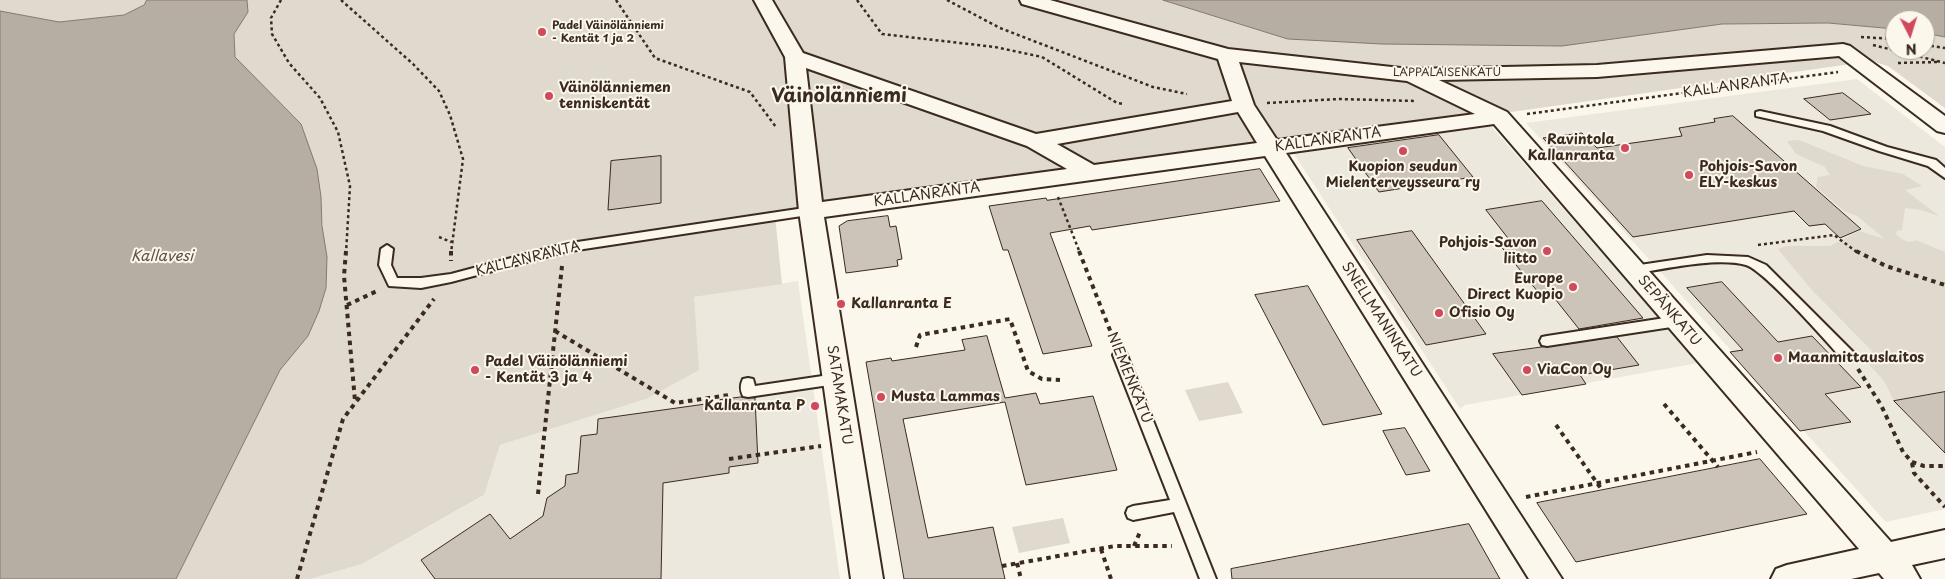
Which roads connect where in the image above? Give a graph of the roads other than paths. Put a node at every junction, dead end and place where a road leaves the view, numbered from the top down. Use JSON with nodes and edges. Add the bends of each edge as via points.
{"nodes":[{"id":1,"x":764,"y":0,"type":"edge"},
{"id":2,"x":1029,"y":0,"type":"edge"},
{"id":3,"x":1227,"y":55,"type":"junction"},
{"id":4,"x":795,"y":57,"type":"junction"},
{"id":5,"x":1410,"y":75,"type":"junction"},
{"id":6,"x":1244,"y":105,"type":"junction"},
{"id":7,"x":1760,"y":114,"type":"dead end"},
{"id":8,"x":1512,"y":116,"type":"junction"},
{"id":9,"x":1945,"y":126,"type":"edge"},
{"id":10,"x":1035,"y":142,"type":"junction"},
{"id":11,"x":1272,"y":148,"type":"junction"},
{"id":12,"x":1090,"y":172,"type":"junction"},
{"id":13,"x":1945,"y":174,"type":"edge"},
{"id":14,"x":811,"y":210,"type":"junction"},
{"id":15,"x":387,"y":249,"type":"dead end"},
{"id":16,"x":1633,"y":270,"type":"junction"},
{"id":17,"x":1678,"y":320,"type":"junction"},
{"id":18,"x":1547,"y":341,"type":"dead end"},
{"id":19,"x":1120,"y":355,"type":"road end"},
{"id":20,"x":1849,"y":357,"type":"road end"},
{"id":21,"x":836,"y":379,"type":"junction"},
{"id":22,"x":748,"y":388,"type":"road end"},
{"id":23,"x":1179,"y":505,"type":"junction"},
{"id":24,"x":1133,"y":514,"type":"dead end"},
{"id":25,"x":1945,"y":544,"type":"edge"},
{"id":26,"x":1895,"y":568,"type":"edge"},
{"id":27,"x":866,"y":579,"type":"edge"},
{"id":28,"x":1208,"y":579,"type":"edge"},
{"id":29,"x":1546,"y":579,"type":"edge"},
{"id":30,"x":1787,"y":579,"type":"edge"}],
"edges":[{"from":1,"to":4,"type":"street"},
{"from":2,"to":3,"type":"street","name":"LAPPALAISENKATU"},
{"from":3,"to":5,"type":"street","name":"LAPPALAISENKATU"},
{"from":3,"to":6,"type":"street","name":"SNELLMANINKATU"},
{"from":4,"to":10,"type":"street"},
{"from":4,"to":14,"type":"street"},
{"from":5,"to":8,"type":"street","name":"SEPÄNKATU"},
{"from":5,"to":9,"type":"street","name":"LAPPALAISENKATU","via":[[1597,71],[1851,42],[1868,68]]},
{"from":6,"to":10,"type":"street"},
{"from":6,"to":11,"type":"street","name":"SNELLMANINKATU"},
{"from":7,"to":13,"type":"lane","via":[[1826,128],[1932,163]]},
{"from":8,"to":11,"type":"street","name":"KALLANRANTA"},
{"from":8,"to":16,"type":"street","name":"SEPÄNKATU"},
{"from":10,"to":12,"type":"street"},
{"from":11,"to":12,"type":"street","name":"KALLANRANTA"},
{"from":11,"to":29,"type":"street","name":"SNELLMANINKATU"},
{"from":12,"to":14,"type":"street","name":"KALLANRANTA"},
{"from":14,"to":15,"type":"lane","name":"KALLANRANTA","via":[[564,248],[421,283],[393,283],[385,265]]},
{"from":14,"to":21,"type":"street","name":"SATAMAKATU"},
{"from":16,"to":17,"type":"street","name":"SEPÄNKATU"},
{"from":16,"to":20,"type":"lane","via":[[1718,260],[1748,261],[1773,278]]},
{"from":17,"to":18,"type":"lane"},
{"from":17,"to":26,"type":"street","name":"SEPÄNKATU"},
{"from":19,"to":23,"type":"lane","name":"NIEMENKATU"},
{"from":21,"to":22,"type":"lane"},
{"from":21,"to":27,"type":"street","name":"SATAMAKATU"},
{"from":23,"to":24,"type":"lane"},
{"from":23,"to":28,"type":"lane","name":"NIEMENKATU"},
{"from":25,"to":26,"type":"street"},
{"from":26,"to":30,"type":"street"}]}
